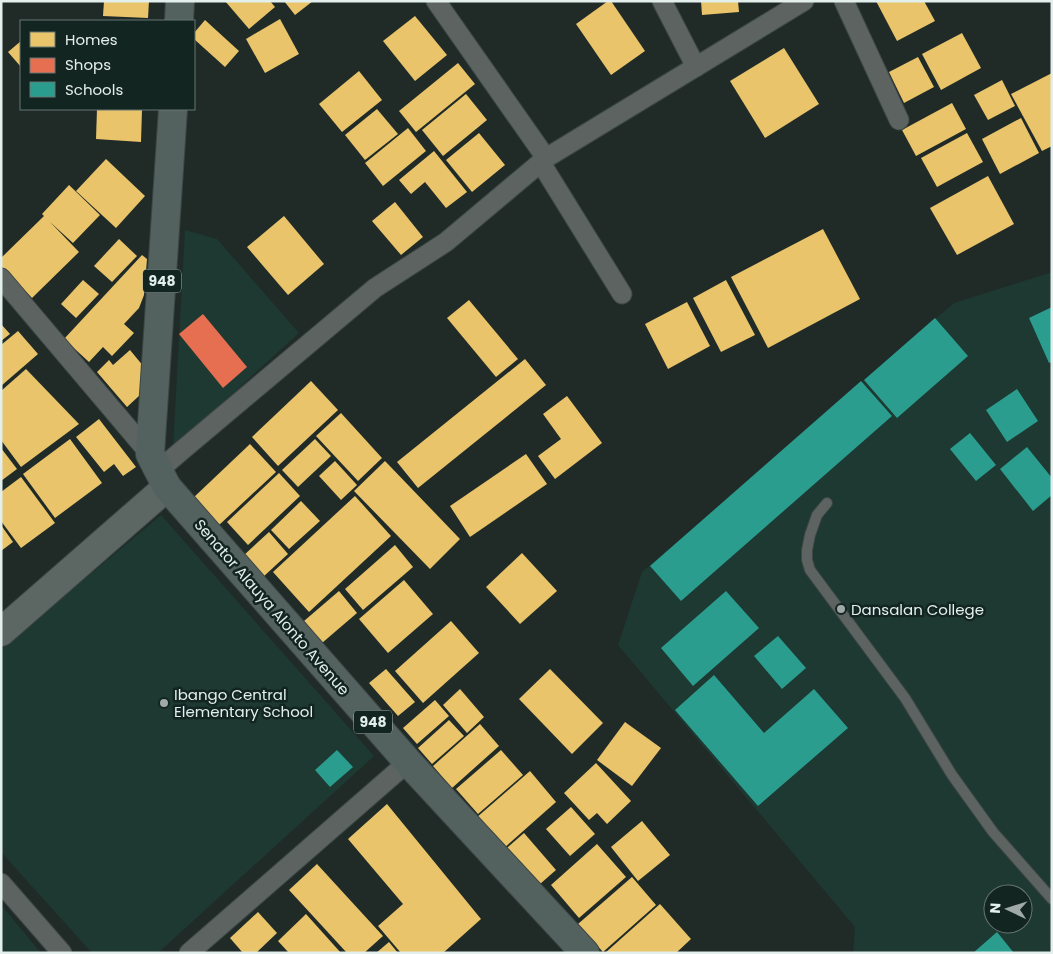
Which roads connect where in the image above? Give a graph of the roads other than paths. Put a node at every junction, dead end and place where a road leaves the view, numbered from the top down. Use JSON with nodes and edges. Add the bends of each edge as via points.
{"nodes":[{"id":1,"x":180,"y":1,"type":"edge"},
{"id":2,"x":436,"y":1,"type":"edge"},
{"id":3,"x":662,"y":1,"type":"edge"},
{"id":4,"x":804,"y":1,"type":"edge"},
{"id":5,"x":844,"y":1,"type":"edge"},
{"id":6,"x":179,"y":20,"type":"edge"},
{"id":7,"x":696,"y":67,"type":"junction"},
{"id":8,"x":173,"y":110,"type":"edge"},
{"id":9,"x":898,"y":120,"type":"dead end"},
{"id":10,"x":544,"y":161,"type":"junction"},
{"id":11,"x":1,"y":278,"type":"edge"},
{"id":12,"x":622,"y":294,"type":"dead end"},
{"id":13,"x":158,"y":471,"type":"junction"},
{"id":14,"x":828,"y":503,"type":"dead end"},
{"id":15,"x":1,"y":632,"type":"edge"},
{"id":16,"x":408,"y":762,"type":"junction"},
{"id":17,"x":1,"y":883,"type":"edge"},
{"id":18,"x":1052,"y":899,"type":"edge"},
{"id":19,"x":62,"y":953,"type":"edge"},
{"id":20,"x":189,"y":953,"type":"edge"},
{"id":21,"x":585,"y":953,"type":"edge"}],
"edges":[{"from":1,"to":6,"type":"main road"},
{"from":2,"to":10,"type":"street"},
{"from":3,"to":7,"type":"street"},
{"from":4,"to":7,"type":"street"},
{"from":5,"to":9,"type":"street"},
{"from":7,"to":10,"type":"street"},
{"from":8,"to":13,"type":"main road","number":"948"},
{"from":10,"to":12,"type":"street"},
{"from":10,"to":13,"type":"street","via":[[446,242],[375,288]]},
{"from":11,"to":13,"type":"street"},
{"from":13,"to":15,"type":"main road"},
{"from":13,"to":16,"type":"main road","name":"Senator Alauya Alonto Avenue","number":"948"},
{"from":14,"to":18,"type":"lane","via":[[817,515],[810,535],[807,550],[810,570],[905,698],[952,775],[993,832]]},
{"from":16,"to":20,"type":"street"},
{"from":16,"to":21,"type":"main road","name":"Senator Alauya Alonto Avenue","number":"948"},
{"from":17,"to":19,"type":"street"}]}
